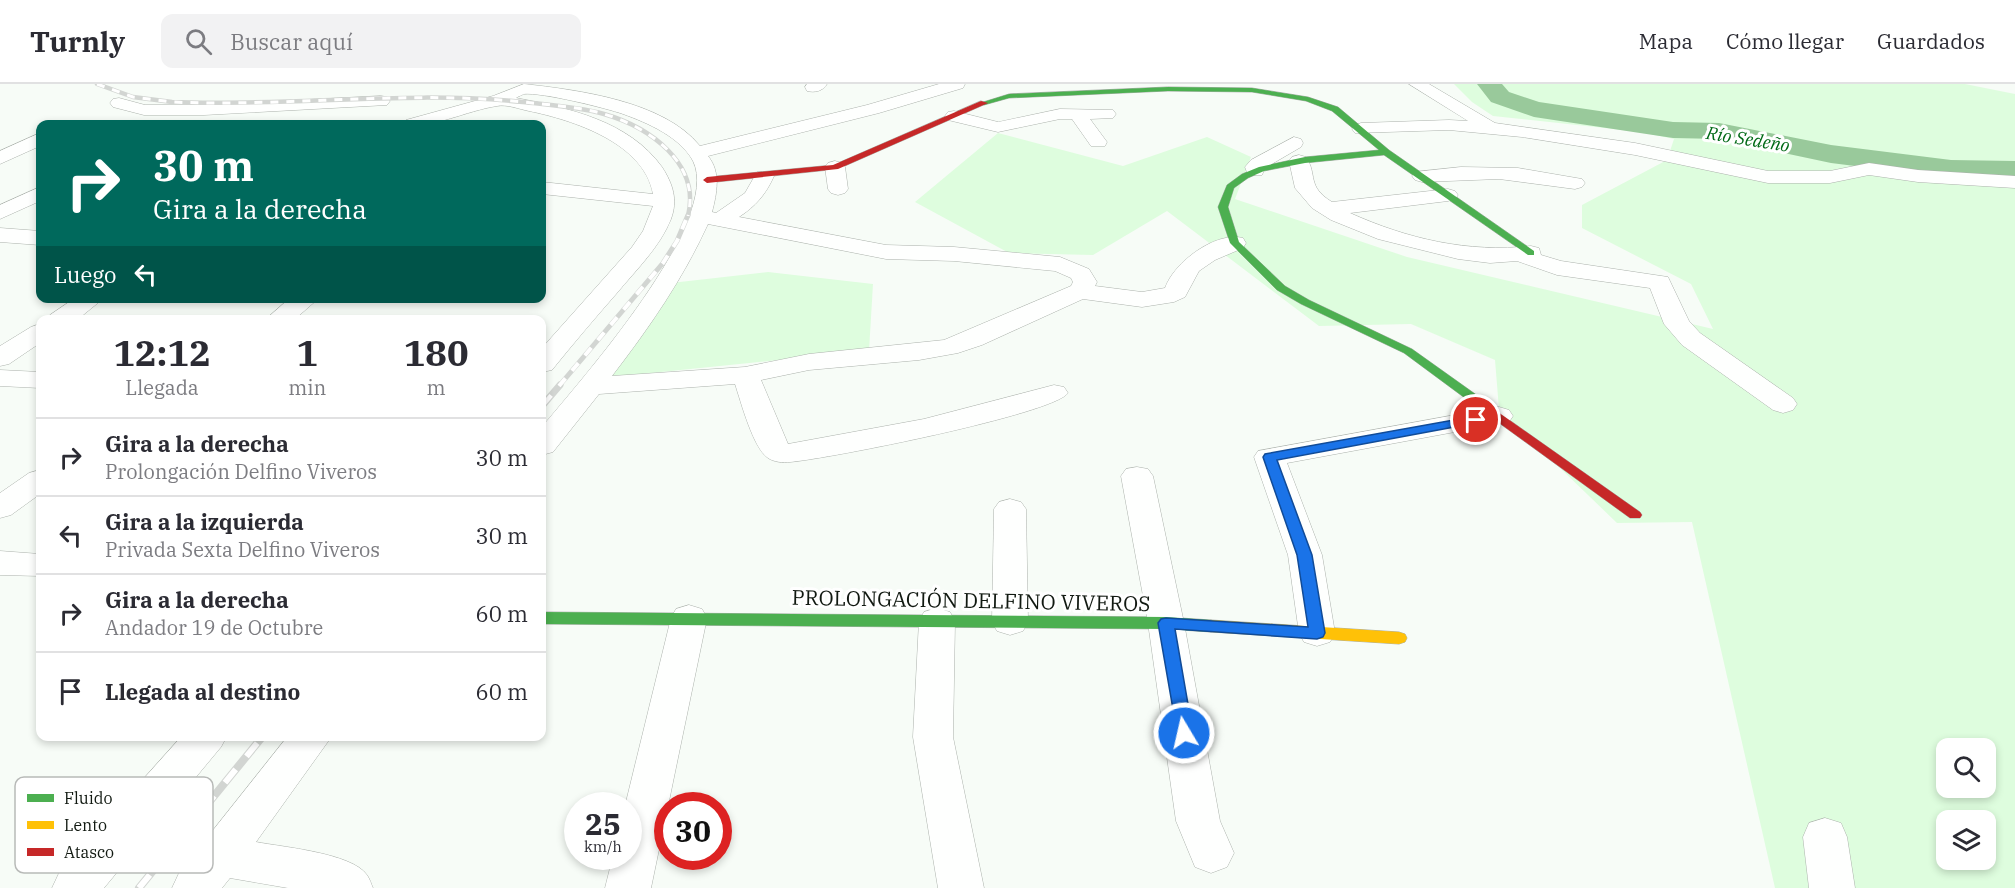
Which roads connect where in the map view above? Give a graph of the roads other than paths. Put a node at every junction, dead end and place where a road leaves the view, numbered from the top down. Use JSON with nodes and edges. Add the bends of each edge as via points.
{"nodes":[{"id":1,"x":957,"y":84,"type":"edge"},
{"id":2,"x":1417,"y":84,"type":"edge"},
{"id":3,"x":529,"y":86,"type":"edge"},
{"id":4,"x":1164,"y":86,"type":"edge"},
{"id":5,"x":1250,"y":87,"type":"edge"},
{"id":6,"x":500,"y":100,"type":"junction"},
{"id":7,"x":381,"y":101,"type":"dead end"},
{"id":8,"x":119,"y":103,"type":"dead end"},
{"id":9,"x":204,"y":110,"type":"junction"},
{"id":10,"x":560,"y":112,"type":"junction"},
{"id":11,"x":1077,"y":114,"type":"junction"},
{"id":12,"x":1107,"y":114,"type":"dead end"},
{"id":13,"x":954,"y":116,"type":"junction"},
{"id":14,"x":180,"y":120,"type":"edge"},
{"id":15,"x":427,"y":120,"type":"edge"},
{"id":16,"x":546,"y":121,"type":"edge"},
{"id":17,"x":1491,"y":127,"type":"junction"},
{"id":18,"x":1361,"y":129,"type":"junction"},
{"id":19,"x":36,"y":132,"type":"edge"},
{"id":20,"x":1098,"y":142,"type":"dead end"},
{"id":21,"x":1297,"y":152,"type":"junction"},
{"id":22,"x":1386,"y":152,"type":"junction"},
{"id":23,"x":695,"y":153,"type":"junction"},
{"id":24,"x":0,"y":158,"type":"edge"},
{"id":25,"x":835,"y":166,"type":"junction"},
{"id":26,"x":1256,"y":171,"type":"joint"},
{"id":27,"x":764,"y":176,"type":"junction"},
{"id":28,"x":1422,"y":176,"type":"junction"},
{"id":29,"x":708,"y":180,"type":"junction"},
{"id":30,"x":2015,"y":182,"type":"edge"},
{"id":31,"x":1575,"y":183,"type":"dead end"},
{"id":32,"x":546,"y":188,"type":"edge"},
{"id":33,"x":838,"y":189,"type":"dead end"},
{"id":34,"x":36,"y":195,"type":"edge"},
{"id":35,"x":1448,"y":195,"type":"junction"},
{"id":36,"x":664,"y":201,"type":"junction"},
{"id":37,"x":1328,"y":209,"type":"junction"},
{"id":38,"x":0,"y":213,"type":"edge"},
{"id":39,"x":711,"y":217,"type":"junction"},
{"id":40,"x":0,"y":236,"type":"edge"},
{"id":41,"x":36,"y":238,"type":"edge"},
{"id":42,"x":1236,"y":243,"type":"junction"},
{"id":43,"x":1525,"y":254,"type":"junction"},
{"id":44,"x":1080,"y":291,"type":"junction"},
{"id":45,"x":84,"y":303,"type":"edge"},
{"id":46,"x":300,"y":303,"type":"edge"},
{"id":47,"x":66,"y":315,"type":"edge"},
{"id":48,"x":284,"y":315,"type":"edge"},
{"id":49,"x":36,"y":335,"type":"edge"},
{"id":50,"x":0,"y":358,"type":"edge"},
{"id":51,"x":546,"y":359,"type":"edge"},
{"id":52,"x":745,"y":375,"type":"junction"},
{"id":53,"x":0,"y":378,"type":"edge"},
{"id":54,"x":36,"y":380,"type":"edge"},
{"id":55,"x":590,"y":386,"type":"junction"},
{"id":56,"x":1054,"y":393,"type":"dead end"},
{"id":57,"x":1783,"y":404,"type":"dead end"},
{"id":58,"x":1499,"y":416,"type":"junction"},
{"id":59,"x":546,"y":441,"type":"edge"},
{"id":60,"x":1137,"y":476,"type":"dead end"},
{"id":61,"x":36,"y":483,"type":"edge"},
{"id":62,"x":0,"y":507,"type":"edge"},
{"id":63,"x":1010,"y":509,"type":"dead end"},
{"id":64,"x":1635,"y":515,"type":"dead end"},
{"id":65,"x":0,"y":563,"type":"edge"},
{"id":66,"x":36,"y":565,"type":"edge"},
{"id":67,"x":546,"y":618,"type":"edge"},
{"id":68,"x":689,"y":618,"type":"junction"},
{"id":69,"x":937,"y":621,"type":"junction"},
{"id":70,"x":1010,"y":622,"type":"junction"},
{"id":71,"x":1166,"y":623,"type":"junction"},
{"id":72,"x":1317,"y":633,"type":"junction"},
{"id":73,"x":1399,"y":638,"type":"dead end"},
{"id":74,"x":203,"y":741,"type":"edge"},
{"id":75,"x":308,"y":741,"type":"edge"},
{"id":76,"x":171,"y":777,"type":"edge"},
{"id":77,"x":1825,"y":837,"type":"dead end"},
{"id":78,"x":1211,"y":853,"type":"dead end"},
{"id":79,"x":213,"y":865,"type":"edge"},
{"id":80,"x":213,"y":872,"type":"edge"},
{"id":81,"x":87,"y":873,"type":"edge"},
{"id":82,"x":75,"y":887,"type":"edge"},
{"id":83,"x":350,"y":888,"type":"edge"},
{"id":84,"x":628,"y":888,"type":"edge"},
{"id":85,"x":960,"y":888,"type":"edge"},
{"id":86,"x":1832,"y":888,"type":"edge"}],
"edges":[{"from":1,"to":23,"type":"street"},
{"from":2,"to":17,"type":"street"},
{"from":3,"to":6,"type":"street"},
{"from":3,"to":23,"type":"street","via":[[622,107],[667,129]]},
{"from":4,"to":5,"type":"street"},
{"from":4,"to":13,"type":"street","via":[[1009,96]]},
{"from":5,"to":18,"type":"street","via":[[1322,103]]},
{"from":6,"to":10,"type":"street"},
{"from":6,"to":15,"type":"street"},
{"from":7,"to":9,"type":"street"},
{"from":8,"to":9,"type":"street","via":[[144,110]]},
{"from":9,"to":14,"type":"street"},
{"from":10,"to":16,"type":"street"},
{"from":10,"to":36,"type":"street","via":[[621,137],[655,172]]},
{"from":11,"to":12,"type":"street"},
{"from":11,"to":13,"type":"street","via":[[1052,115],[998,127]]},
{"from":11,"to":20,"type":"street"},
{"from":13,"to":25,"type":"street"},
{"from":17,"to":18,"type":"street"},
{"from":17,"to":30,"type":"street","via":[[1635,149],[1751,175],[1830,177],[1869,169]]},
{"from":18,"to":22,"type":"street"},
{"from":19,"to":24,"type":"street"},
{"from":21,"to":22,"type":"street"},
{"from":21,"to":26,"type":"street","via":[[1258,164]]},
{"from":21,"to":37,"type":"street","via":[[1307,191]]},
{"from":22,"to":28,"type":"street"},
{"from":23,"to":29,"type":"street","via":[[703,162]]},
{"from":25,"to":27,"type":"street"},
{"from":25,"to":33,"type":"street"},
{"from":26,"to":42,"type":"street","via":[[1230,186],[1223,207]]},
{"from":27,"to":29,"type":"street"},
{"from":27,"to":39,"type":"street","via":[[752,199]]},
{"from":28,"to":31,"type":"street","via":[[1509,172]]},
{"from":28,"to":35,"type":"street"},
{"from":29,"to":39,"type":"street"},
{"from":32,"to":36,"type":"street"},
{"from":34,"to":38,"type":"street"},
{"from":35,"to":37,"type":"street"},
{"from":35,"to":43,"type":"street"},
{"from":36,"to":51,"type":"street","via":[[663,211],[647,240]]},
{"from":37,"to":43,"type":"street","via":[[1374,230],[1441,249],[1477,255]]},
{"from":39,"to":44,"type":"street","via":[[886,252],[1060,264],[1081,274],[1085,282]]},
{"from":39,"to":55,"type":"street","via":[[687,247],[646,313]]},
{"from":40,"to":41,"type":"street"},
{"from":42,"to":44,"type":"street","via":[[1210,254],[1184,272],[1176,292],[1166,298],[1151,300]]},
{"from":42,"to":58,"type":"street","via":[[1281,288],[1408,351]]},
{"from":43,"to":57,"type":"street","via":[[1557,268],[1660,282],[1677,324],[1691,339]]},
{"from":44,"to":52,"type":"street","via":[[949,347],[809,362]]},
{"from":45,"to":47,"type":"street"},
{"from":46,"to":48,"type":"street"},
{"from":49,"to":50,"type":"street"},
{"from":52,"to":55,"type":"street"},
{"from":52,"to":56,"type":"street","via":[[773,447],[780,453],[914,432]]},
{"from":53,"to":54,"type":"street"},
{"from":55,"to":59,"type":"street"},
{"from":58,"to":64,"type":"street"},
{"from":58,"to":72,"type":"street","via":[[1269,457],[1305,555]]},
{"from":60,"to":71,"type":"street"},
{"from":61,"to":62,"type":"street"},
{"from":63,"to":70,"type":"street"},
{"from":65,"to":66,"type":"street"},
{"from":67,"to":68,"type":"street","name":"PROLONGACIÓN DELFINO VIVEROS"},
{"from":68,"to":69,"type":"street","name":"PROLONGACIÓN DELFINO VIVEROS"},
{"from":68,"to":84,"type":"street"},
{"from":69,"to":70,"type":"street","name":"PROLONGACIÓN DELFINO VIVEROS"},
{"from":69,"to":85,"type":"street","via":[[933,737]]},
{"from":70,"to":71,"type":"street","name":"PROLONGACIÓN DELFINO VIVEROS"},
{"from":71,"to":72,"type":"street","name":"PROLONGACIÓN DELFINO VIVEROS"},
{"from":71,"to":78,"type":"street","via":[[1198,821]]},
{"from":72,"to":73,"type":"street","name":"PROLONGACIÓN DELFINO VIVEROS"},
{"from":74,"to":76,"type":"street"},
{"from":75,"to":79,"type":"street"},
{"from":77,"to":86,"type":"street"},
{"from":80,"to":83,"type":"street","via":[[329,875]]},
{"from":81,"to":82,"type":"street"}]}
